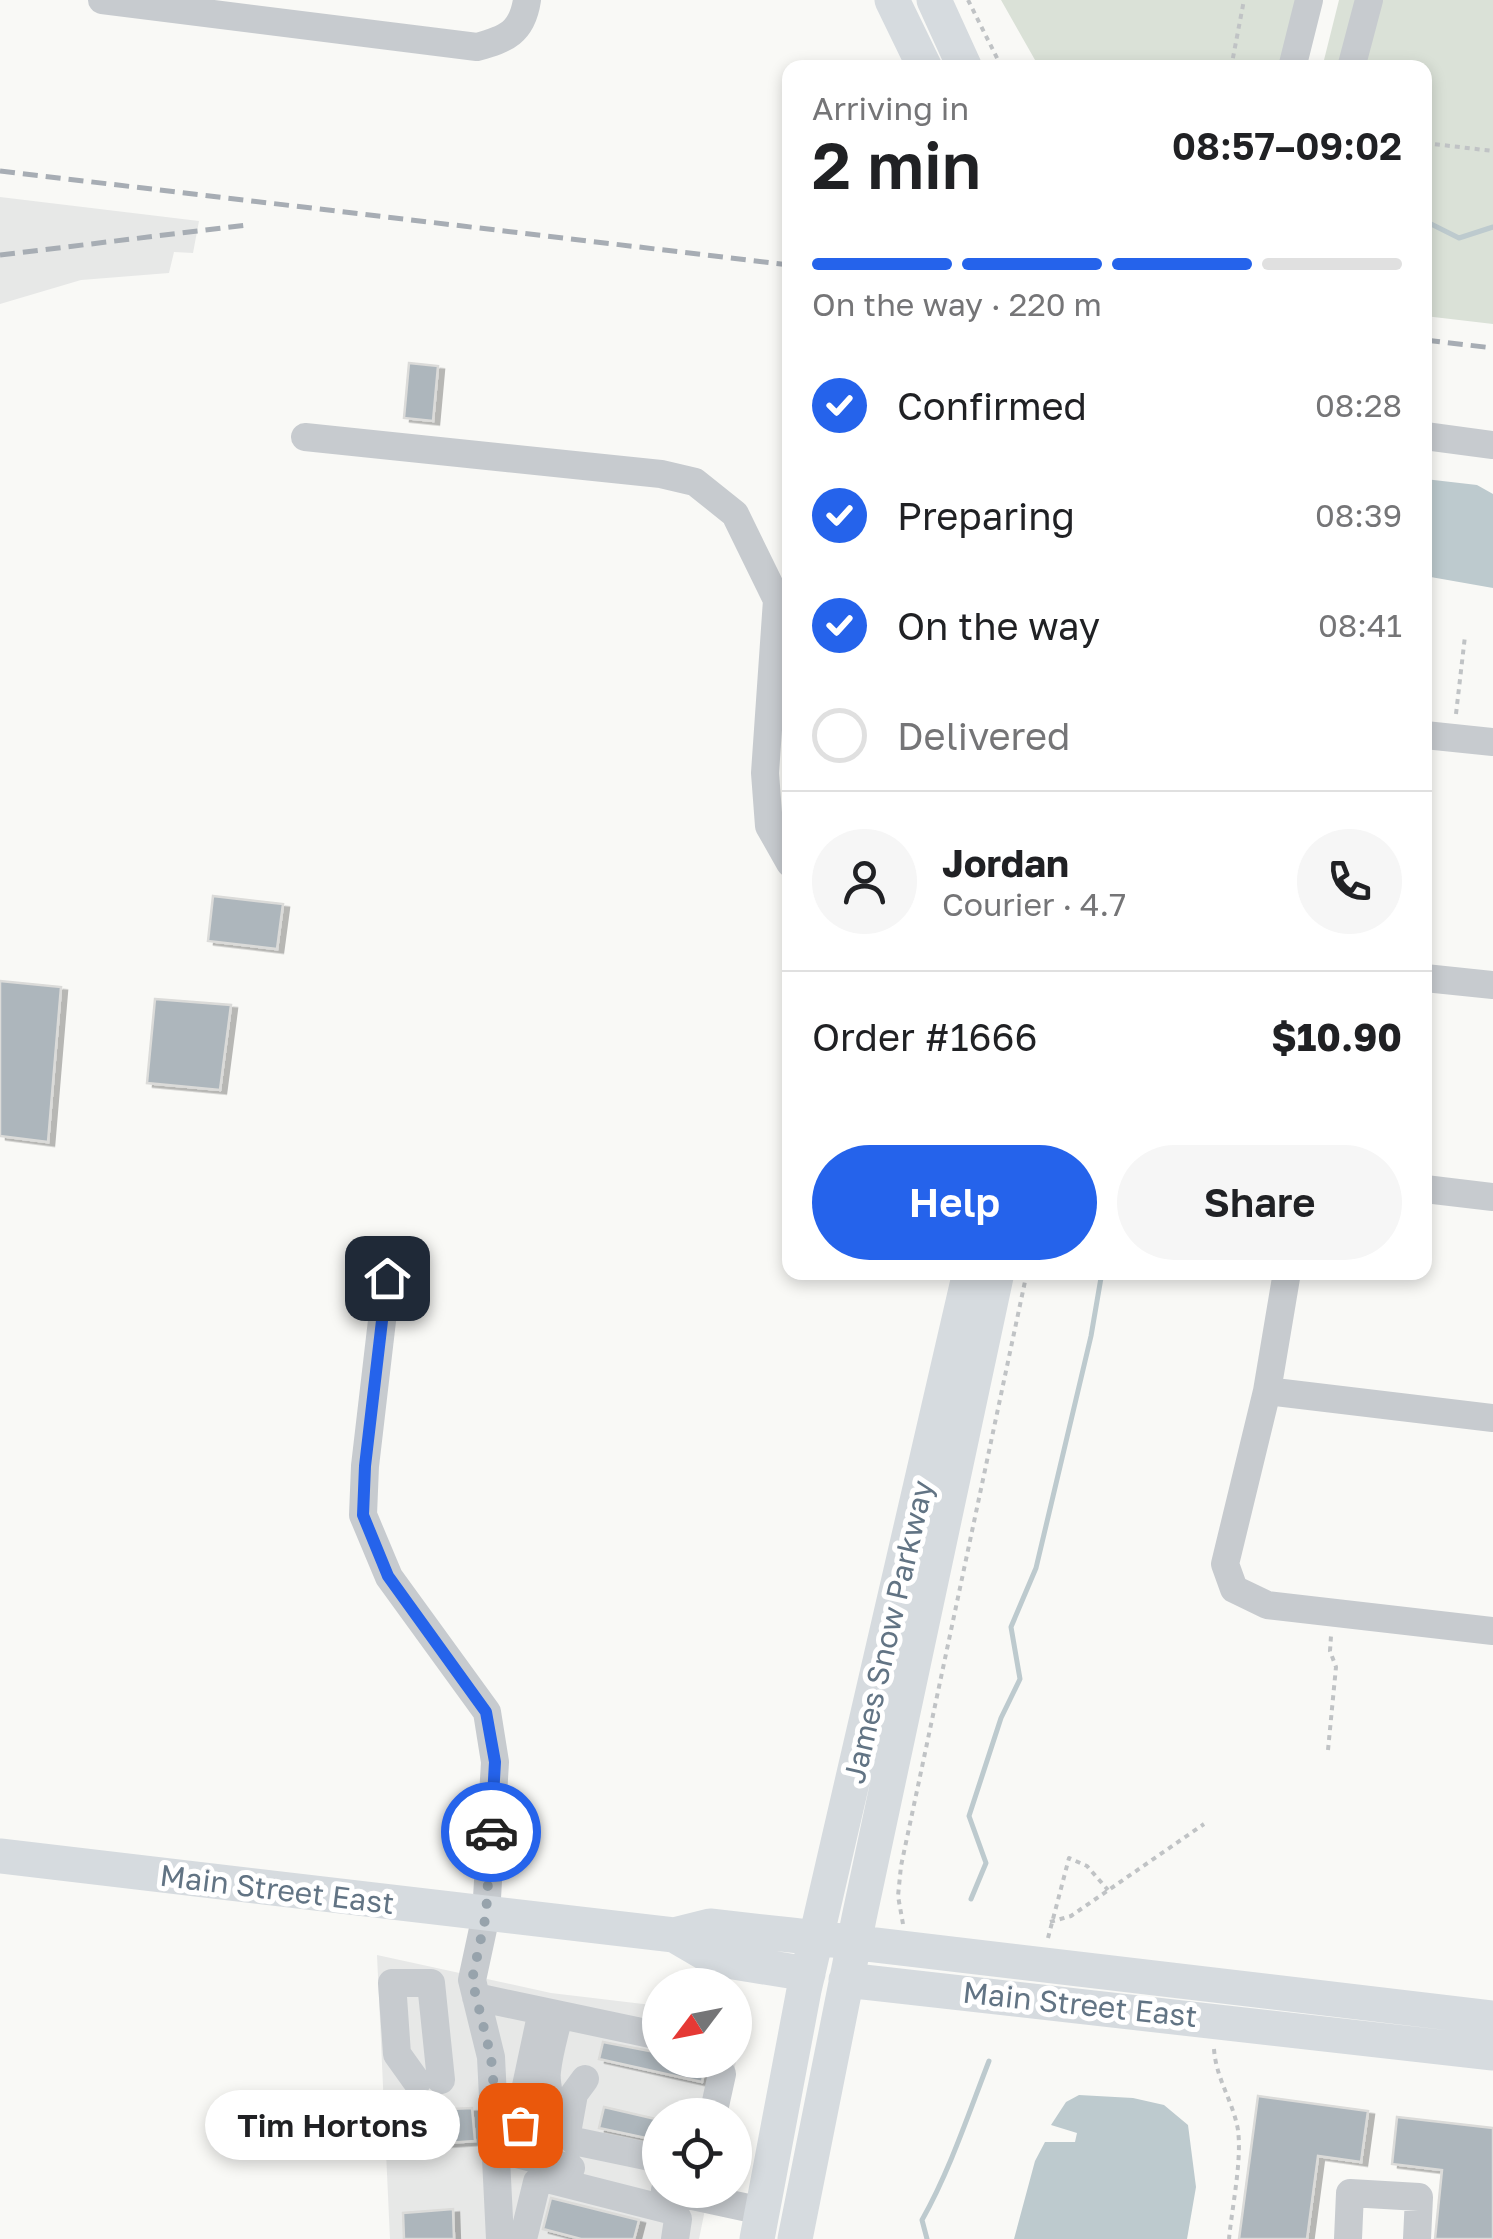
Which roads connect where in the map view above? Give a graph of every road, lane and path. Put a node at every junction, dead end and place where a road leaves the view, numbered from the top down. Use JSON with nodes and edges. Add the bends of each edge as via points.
{"nodes":[{"id":1,"x":102,"y":0,"type":"edge"},
{"id":2,"x":526,"y":0,"type":"edge"},
{"id":3,"x":892,"y":0,"type":"edge"},
{"id":4,"x":934,"y":0,"type":"edge"},
{"id":5,"x":968,"y":0,"type":"edge"},
{"id":6,"x":1244,"y":0,"type":"edge"},
{"id":7,"x":1309,"y":0,"type":"edge"},
{"id":8,"x":1369,"y":0,"type":"edge"},
{"id":9,"x":921,"y":60,"type":"edge"},
{"id":10,"x":961,"y":60,"type":"edge"},
{"id":11,"x":998,"y":60,"type":"edge"},
{"id":12,"x":1233,"y":60,"type":"edge"},
{"id":13,"x":1294,"y":60,"type":"edge"},
{"id":14,"x":1353,"y":60,"type":"edge"},
{"id":15,"x":1432,"y":145,"type":"edge"},
{"id":16,"x":1493,"y":151,"type":"edge"},
{"id":17,"x":304,"y":437,"type":"dead end"},
{"id":18,"x":1432,"y":437,"type":"edge"},
{"id":19,"x":1493,"y":445,"type":"edge"},
{"id":20,"x":1465,"y":636,"type":"dead end"},
{"id":21,"x":1432,"y":736,"type":"edge"},
{"id":22,"x":1454,"y":739,"type":"junction"},
{"id":23,"x":1493,"y":742,"type":"edge"},
{"id":24,"x":782,"y":850,"type":"edge"},
{"id":25,"x":1432,"y":979,"type":"edge"},
{"id":26,"x":1493,"y":985,"type":"edge"},
{"id":27,"x":1432,"y":1191,"type":"edge"},
{"id":28,"x":1493,"y":1197,"type":"edge"},
{"id":29,"x":387,"y":1278,"type":"dead end"},
{"id":30,"x":968,"y":1280,"type":"edge"},
{"id":31,"x":995,"y":1280,"type":"edge"},
{"id":32,"x":1025,"y":1280,"type":"edge"},
{"id":33,"x":1286,"y":1280,"type":"edge"},
{"id":34,"x":1267,"y":1391,"type":"junction"},
{"id":35,"x":1493,"y":1418,"type":"edge"},
{"id":36,"x":1332,"y":1612,"type":"junction"},
{"id":37,"x":1493,"y":1631,"type":"edge"},
{"id":38,"x":1328,"y":1750,"type":"dead end"},
{"id":39,"x":1204,"y":1824,"type":"dead end"},
{"id":40,"x":0,"y":1856,"type":"edge"},
{"id":41,"x":1108,"y":1890,"type":"junction"},
{"id":42,"x":899,"y":1910,"type":"dead end"},
{"id":43,"x":486,"y":1915,"type":"junction"},
{"id":44,"x":1050,"y":1922,"type":"junction"},
{"id":45,"x":674,"y":1935,"type":"junction"},
{"id":46,"x":817,"y":1938,"type":"junction"},
{"id":47,"x":1047,"y":1942,"type":"dead end"},
{"id":48,"x":854,"y":1943,"type":"junction"},
{"id":49,"x":846,"y":1980,"type":"junction"},
{"id":50,"x":806,"y":1982,"type":"junction"},
{"id":51,"x":476,"y":1997,"type":"junction"},
{"id":52,"x":550,"y":2013,"type":"junction"},
{"id":53,"x":1493,"y":2018,"type":"edge"},
{"id":54,"x":1219,"y":2020,"type":"junction"},
{"id":55,"x":642,"y":2032,"type":"edge"},
{"id":56,"x":1493,"y":2053,"type":"edge"},
{"id":57,"x":585,"y":2078,"type":"dead end"},
{"id":58,"x":494,"y":2089,"type":"junction"},
{"id":59,"x":497,"y":2149,"type":"junction"},
{"id":60,"x":642,"y":2155,"type":"edge"},
{"id":61,"x":642,"y":2185,"type":"edge"},
{"id":62,"x":726,"y":2208,"type":"edge"},
{"id":63,"x":760,"y":2225,"type":"edge"},
{"id":64,"x":500,"y":2239,"type":"edge"},
{"id":65,"x":523,"y":2239,"type":"edge"},
{"id":66,"x":675,"y":2239,"type":"edge"},
{"id":67,"x":795,"y":2239,"type":"edge"},
{"id":68,"x":1229,"y":2239,"type":"edge"},
{"id":69,"x":1348,"y":2239,"type":"edge"},
{"id":70,"x":1416,"y":2239,"type":"edge"}],
"edges":[{"from":1,"to":2,"type":"street","via":[[476,47],[505,39],[524,18]]},
{"from":3,"to":9,"type":"main road"},
{"from":4,"to":10,"type":"main road"},
{"from":5,"to":11,"type":"path"},
{"from":6,"to":12,"type":"path"},
{"from":7,"to":13,"type":"street"},
{"from":8,"to":14,"type":"street"},
{"from":15,"to":16,"type":"path"},
{"from":17,"to":24,"type":"street","via":[[661,474],[695,482],[735,514],[777,600],[764,773],[769,826]]},
{"from":18,"to":19,"type":"street"},
{"from":20,"to":22,"type":"path"},
{"from":21,"to":22,"type":"street"},
{"from":22,"to":23,"type":"street"},
{"from":25,"to":26,"type":"street"},
{"from":27,"to":28,"type":"street"},
{"from":29,"to":43,"type":"street","via":[[363,1515],[388,1576],[486,1712],[495,1762]]},
{"from":30,"to":46,"type":"main road","name":"James Snow Parkway"},
{"from":31,"to":48,"type":"main road","name":"James Snow Parkway"},
{"from":32,"to":42,"type":"path","via":[[901,1866]]},
{"from":33,"to":34,"type":"street"},
{"from":34,"to":35,"type":"street"},
{"from":34,"to":36,"type":"street","via":[[1225,1564],[1234,1589],[1267,1605]]},
{"from":36,"to":37,"type":"street"},
{"from":36,"to":38,"type":"path","via":[[1336,1667]]},
{"from":39,"to":41,"type":"path"},
{"from":40,"to":43,"type":"main road","name":"Main Street East"},
{"from":41,"to":44,"type":"path"},
{"from":41,"to":44,"type":"path","via":[[1087,1866],[1069,1858]]},
{"from":43,"to":45,"type":"main road","name":"Main Street East"},
{"from":43,"to":51,"type":"street","via":[[472,1980]]},
{"from":44,"to":47,"type":"path"},
{"from":45,"to":46,"type":"main road","name":"Main Street East","via":[[710,1926]]},
{"from":45,"to":50,"type":"main road","name":"Main Street East","via":[[715,1960]]},
{"from":46,"to":48,"type":"main road","name":"Main Street East"},
{"from":46,"to":50,"type":"main road","name":"James Snow Parkway"},
{"from":48,"to":49,"type":"main road","name":"James Snow Parkway"},
{"from":48,"to":53,"type":"main road","name":"Main Street East"},
{"from":49,"to":50,"type":"street","name":"Main Street East"},
{"from":49,"to":54,"type":"main road","name":"Main Street East"},
{"from":49,"to":67,"type":"main road","name":"James Snow Parkway"},
{"from":50,"to":63,"type":"main road","name":"James Snow Parkway"},
{"from":51,"to":52,"type":"street"},
{"from":51,"to":58,"type":"street"},
{"from":52,"to":55,"type":"street"},
{"from":52,"to":58,"type":"street","via":[[551,2124],[544,2132],[520,2125],[520,2114]]},
{"from":54,"to":56,"type":"main road","name":"Main Street East"},
{"from":54,"to":68,"type":"path","via":[[1217,2076],[1239,2136]]},
{"from":57,"to":60,"type":"street","via":[[574,2094],[567,2133],[574,2141]]},
{"from":58,"to":59,"type":"street"},
{"from":59,"to":61,"type":"street"},
{"from":59,"to":64,"type":"street"},
{"from":62,"to":63,"type":"street"},
{"from":65,"to":66,"type":"street","via":[[543,2178],[665,2207],[678,2219]]},
{"from":69,"to":70,"type":"street","via":[[1350,2193],[1418,2197]]}]}
